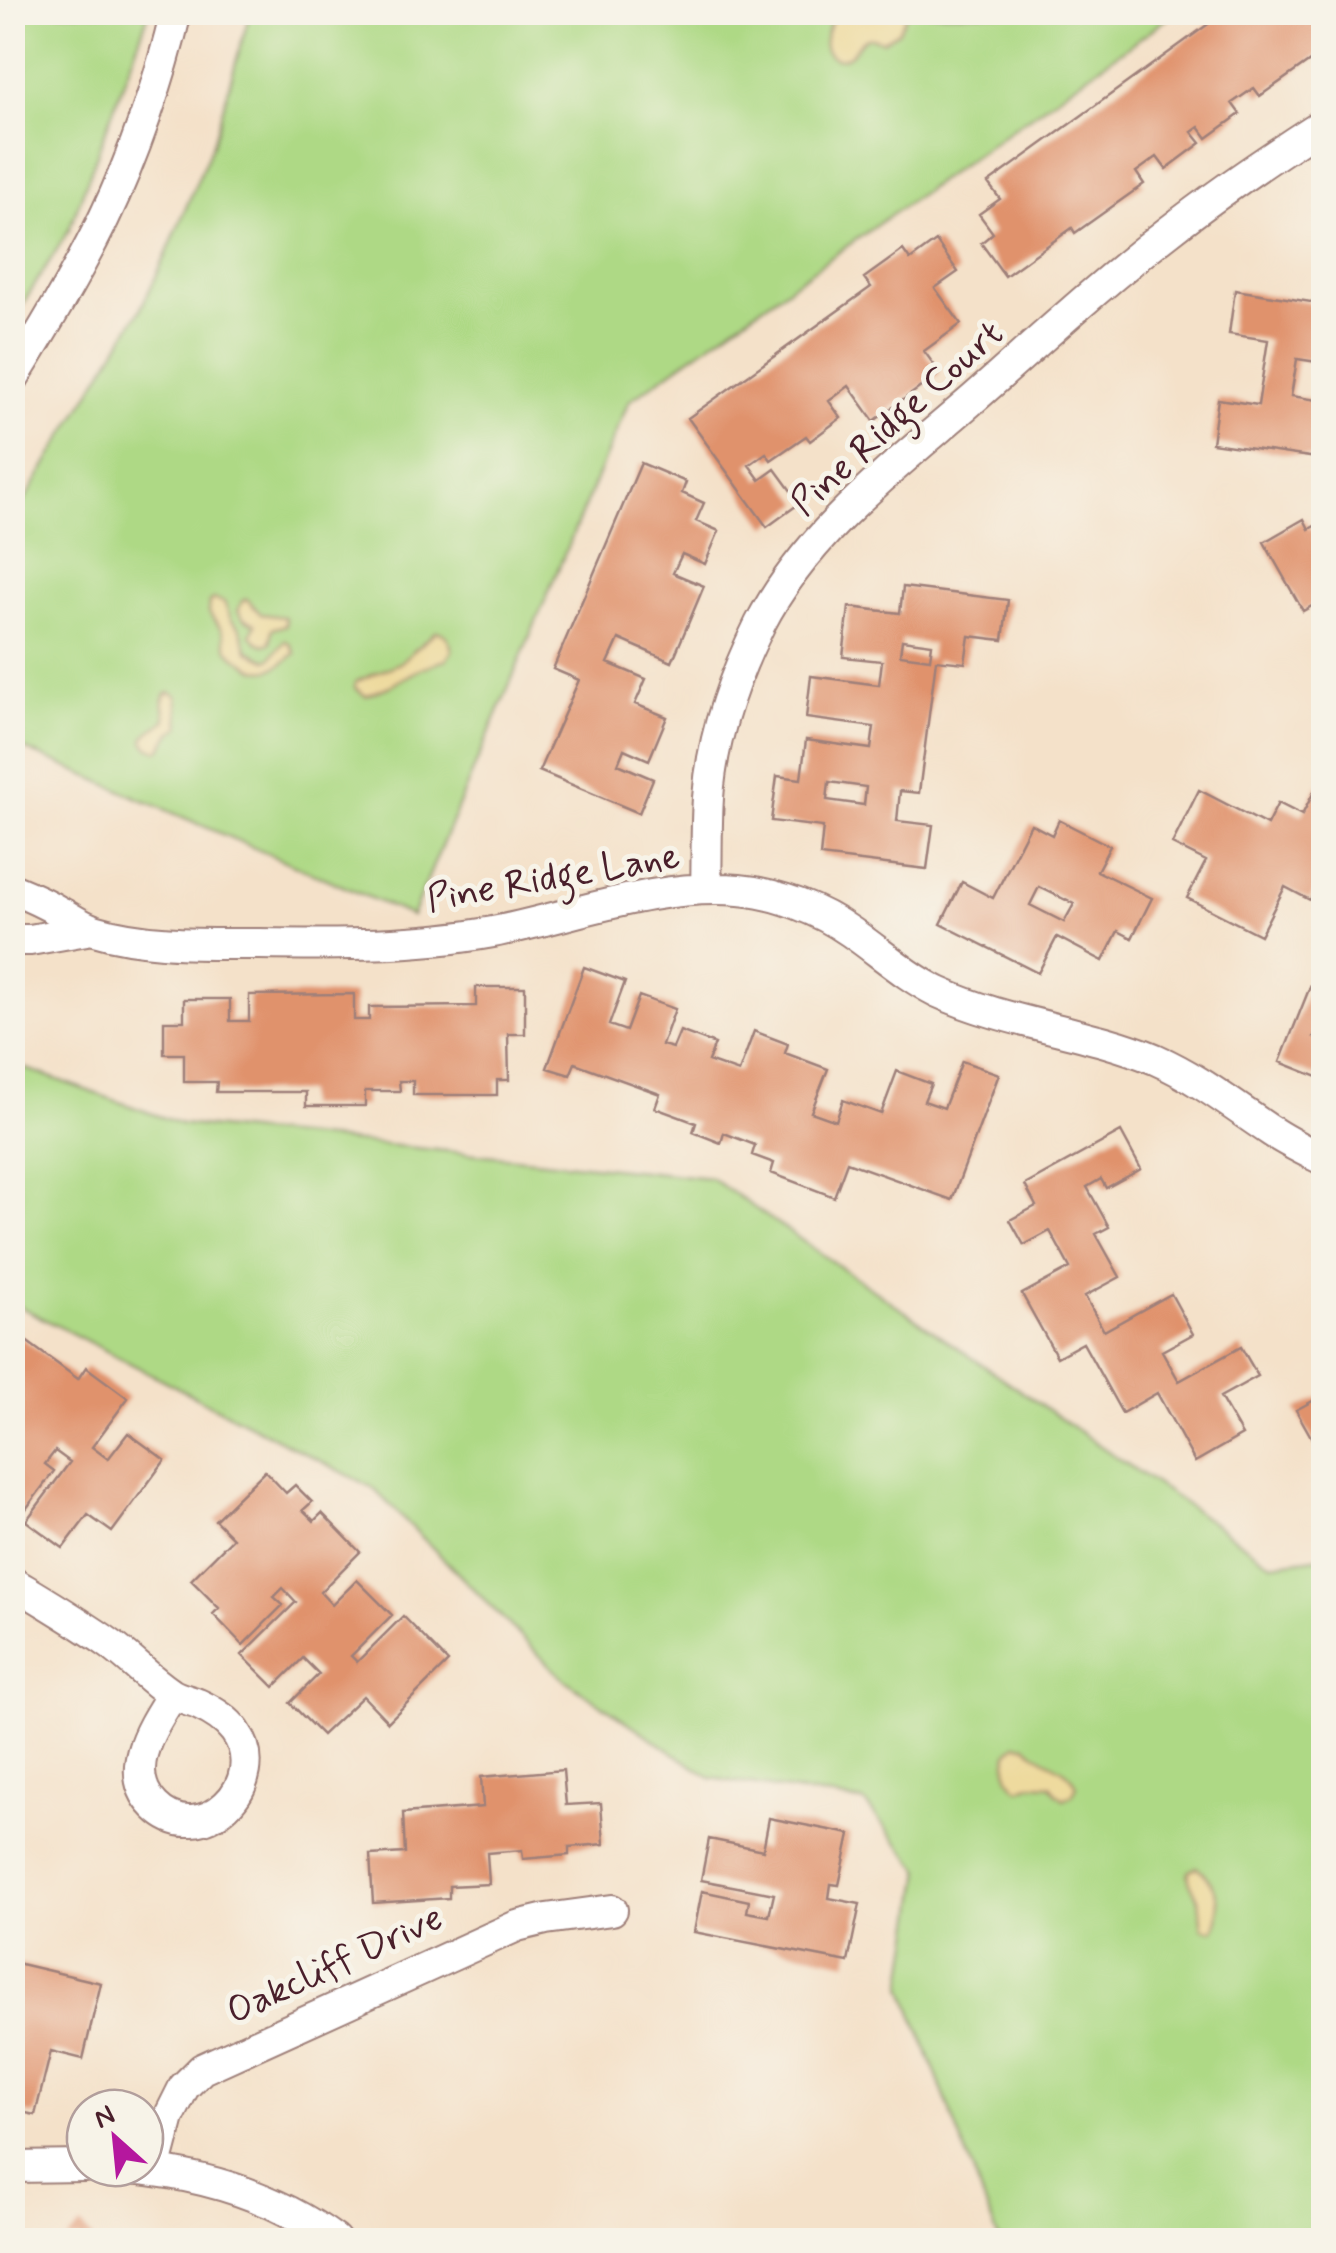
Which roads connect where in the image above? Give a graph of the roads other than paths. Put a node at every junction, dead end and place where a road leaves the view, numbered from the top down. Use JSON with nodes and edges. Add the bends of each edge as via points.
{"nodes":[{"id":1,"x":176,"y":12,"type":"edge"},
{"id":2,"x":1324,"y":123,"type":"edge"},
{"id":3,"x":12,"y":380,"type":"edge"},
{"id":4,"x":706,"y":889,"type":"junction"},
{"id":5,"x":12,"y":890,"type":"edge"},
{"id":6,"x":92,"y":929,"type":"junction"},
{"id":7,"x":12,"y":940,"type":"edge"},
{"id":8,"x":1324,"y":1160,"type":"edge"},
{"id":9,"x":12,"y":1582,"type":"edge"},
{"id":10,"x":172,"y":1696,"type":"dead end"},
{"id":11,"x":612,"y":1910,"type":"dead end"},
{"id":12,"x":165,"y":2124,"type":"edge"},
{"id":13,"x":65,"y":2166,"type":"edge"},
{"id":14,"x":12,"y":2167,"type":"edge"},
{"id":15,"x":165,"y":2173,"type":"edge"},
{"id":16,"x":334,"y":2240,"type":"edge"}],
"edges":[{"from":1,"to":3,"type":"street","via":[[106,215]]},
{"from":2,"to":4,"type":"street","name":"Pine Ridge Court","via":[[1110,279],[846,511],[788,576],[735,678],[716,746]]},
{"from":4,"to":6,"type":"street","name":"Pine Ridge Lane","via":[[495,931],[388,944],[210,944]]},
{"from":4,"to":8,"type":"street","name":"Pine Ridge Lane","via":[[776,897],[833,920],[938,992],[1155,1060]]},
{"from":5,"to":6,"type":"street","name":"Pine Ridge Lane"},
{"from":6,"to":7,"type":"street","name":"Pine Ridge Lane"},
{"from":9,"to":10,"type":"street","via":[[111,1644]]},
{"from":11,"to":12,"type":"street","name":"Oakcliff Drive","via":[[516,1926],[202,2069]]},
{"from":13,"to":14,"type":"street"},
{"from":15,"to":16,"type":"street","via":[[258,2197]]}]}
